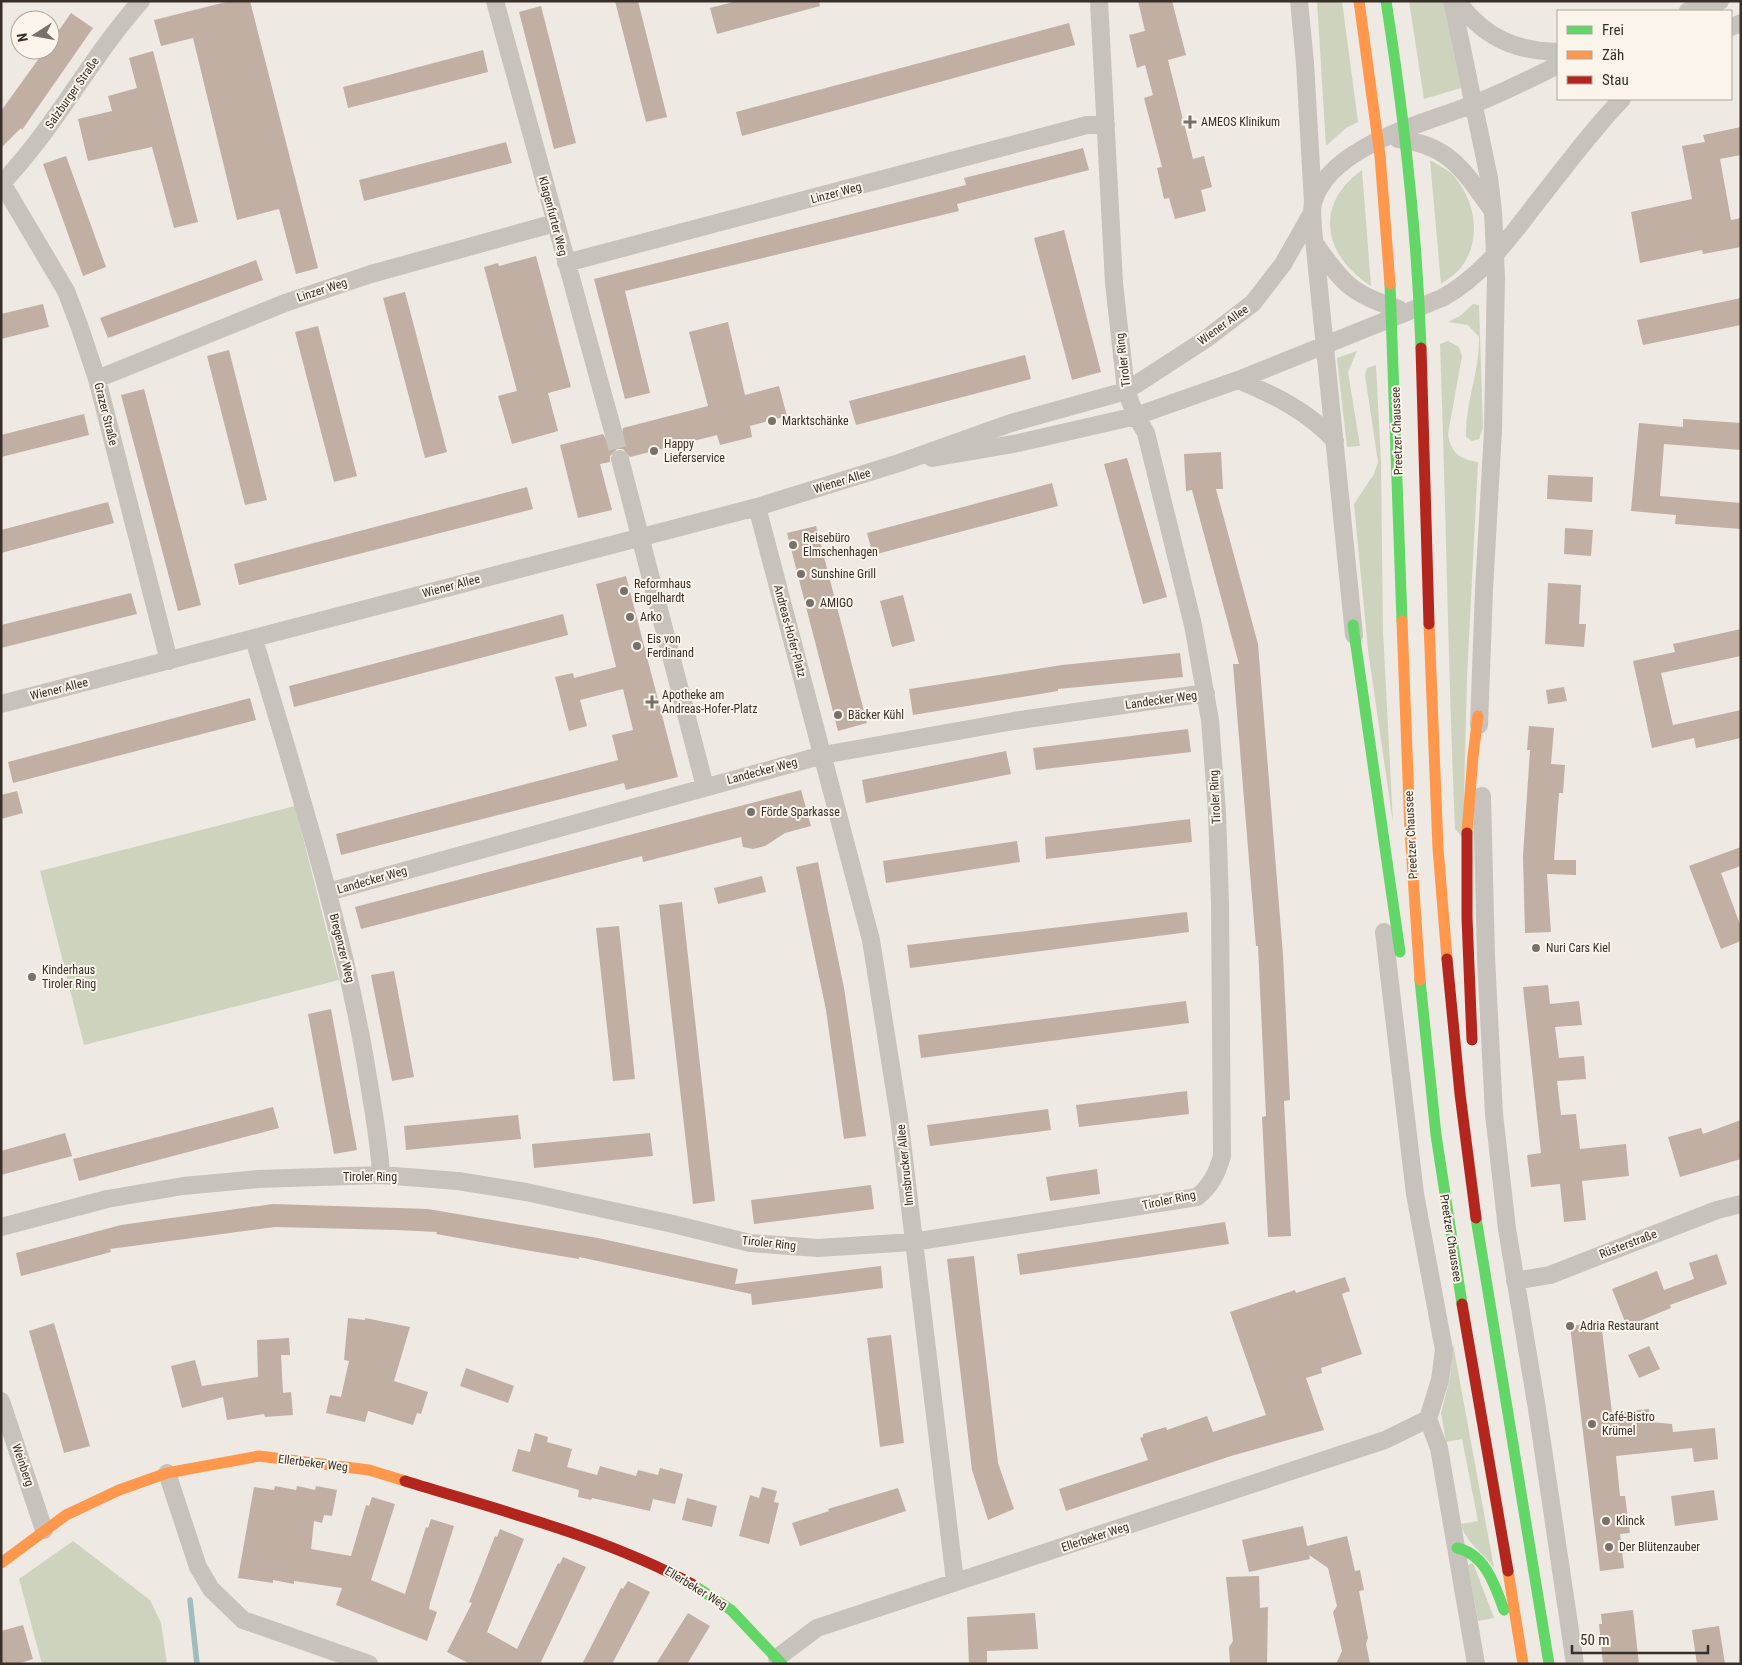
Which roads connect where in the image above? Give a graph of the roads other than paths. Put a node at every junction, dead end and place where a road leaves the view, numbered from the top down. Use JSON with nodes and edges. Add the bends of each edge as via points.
{"nodes":[{"id":1,"x":142,"y":1,"type":"edge"},
{"id":2,"x":495,"y":1,"type":"edge"},
{"id":3,"x":1099,"y":1,"type":"edge"},
{"id":4,"x":1299,"y":1,"type":"edge"},
{"id":5,"x":1359,"y":1,"type":"edge"},
{"id":6,"x":1386,"y":1,"type":"edge"},
{"id":7,"x":1452,"y":1,"type":"edge"},
{"id":8,"x":1457,"y":1,"type":"edge"},
{"id":9,"x":1720,"y":1,"type":"edge"},
{"id":10,"x":1691,"y":10,"type":"edge"},
{"id":11,"x":1557,"y":52,"type":"edge"},
{"id":12,"x":1557,"y":65,"type":"edge"},
{"id":13,"x":1621,"y":100,"type":"edge"},
{"id":14,"x":1474,"y":104,"type":"junction"},
{"id":15,"x":1106,"y":125,"type":"junction"},
{"id":16,"x":1385,"y":137,"type":"junction"},
{"id":17,"x":2,"y":183,"type":"edge"},
{"id":18,"x":1313,"y":208,"type":"junction"},
{"id":19,"x":1493,"y":211,"type":"junction"},
{"id":20,"x":555,"y":223,"type":"junction"},
{"id":21,"x":1315,"y":243,"type":"junction"},
{"id":22,"x":1495,"y":255,"type":"junction"},
{"id":23,"x":566,"y":264,"type":"junction"},
{"id":24,"x":1409,"y":312,"type":"junction"},
{"id":25,"x":1325,"y":343,"type":"junction"},
{"id":26,"x":97,"y":379,"type":"junction"},
{"id":27,"x":1238,"y":380,"type":"junction"},
{"id":28,"x":1126,"y":391,"type":"junction"},
{"id":29,"x":1136,"y":416,"type":"junction"},
{"id":30,"x":613,"y":431,"type":"tunnel mouth"},
{"id":31,"x":1335,"y":449,"type":"junction"},
{"id":32,"x":620,"y":459,"type":"tunnel mouth"},
{"id":33,"x":899,"y":463,"type":"junction"},
{"id":34,"x":757,"y":507,"type":"junction"},
{"id":35,"x":641,"y":536,"type":"junction"},
{"id":36,"x":1353,"y":625,"type":"junction"},
{"id":37,"x":254,"y":639,"type":"junction"},
{"id":38,"x":169,"y":661,"type":"junction"},
{"id":39,"x":1206,"y":694,"type":"junction"},
{"id":40,"x":1,"y":704,"type":"edge"},
{"id":41,"x":1478,"y":716,"type":"junction"},
{"id":42,"x":823,"y":755,"type":"junction"},
{"id":43,"x":705,"y":787,"type":"junction"},
{"id":44,"x":328,"y":892,"type":"junction"},
{"id":45,"x":1402,"y":966,"type":"dead end"},
{"id":46,"x":1412,"y":1016,"type":"dead end"},
{"id":47,"x":1472,"y":1050,"type":"dead end"},
{"id":48,"x":1428,"y":1067,"type":"junction"},
{"id":49,"x":1471,"y":1069,"type":"dead end"},
{"id":50,"x":1462,"y":1116,"type":"junction"},
{"id":51,"x":381,"y":1175,"type":"junction"},
{"id":52,"x":1741,"y":1204,"type":"edge"},
{"id":53,"x":1,"y":1227,"type":"edge"},
{"id":54,"x":913,"y":1242,"type":"junction"},
{"id":55,"x":1516,"y":1281,"type":"junction"},
{"id":56,"x":1,"y":1401,"type":"edge"},
{"id":57,"x":1428,"y":1419,"type":"junction"},
{"id":58,"x":167,"y":1473,"type":"junction"},
{"id":59,"x":44,"y":1530,"type":"junction"},
{"id":60,"x":1457,"y":1548,"type":"junction"},
{"id":61,"x":1,"y":1563,"type":"edge"},
{"id":62,"x":955,"y":1581,"type":"junction"},
{"id":63,"x":1522,"y":1660,"type":"edge"},
{"id":64,"x":779,"y":1661,"type":"edge"},
{"id":65,"x":369,"y":1664,"type":"edge"},
{"id":66,"x":1476,"y":1664,"type":"edge"},
{"id":67,"x":1549,"y":1664,"type":"edge"},
{"id":68,"x":1575,"y":1664,"type":"edge"}],
"edges":[{"from":1,"to":17,"type":"street","name":"Salzburger Straße","via":[[114,31],[53,122]]},
{"from":2,"to":20,"type":"street","name":"Klagenfurter Weg"},
{"from":3,"to":15,"type":"street","name":"Tiroler Ring"},
{"from":4,"to":18,"type":"street","via":[[1306,63]]},
{"from":5,"to":48,"type":"main road","name":"Preetzer Chaussee","via":[[1375,105],[1391,279],[1409,817]]},
{"from":6,"to":50,"type":"main road","via":[[1402,103],[1414,217],[1436,806]]},
{"from":7,"to":14,"type":"street"},
{"from":8,"to":11,"type":"street","via":[[1477,26],[1491,36],[1508,44]]},
{"from":9,"to":10,"type":"street"},
{"from":12,"to":14,"type":"street"},
{"from":13,"to":22,"type":"street"},
{"from":14,"to":16,"type":"street"},
{"from":14,"to":19,"type":"street"},
{"from":15,"to":23,"type":"street","name":"Linzer Weg","via":[[1078,128]]},
{"from":15,"to":28,"type":"street","name":"Tiroler Ring","via":[[1114,283]]},
{"from":16,"to":18,"type":"street","via":[[1358,152],[1328,177]]},
{"from":16,"to":19,"type":"street","via":[[1411,140],[1446,154],[1460,165]]},
{"from":17,"to":26,"type":"street","name":"Grazer Straße","via":[[66,291]]},
{"from":18,"to":21,"type":"street"},
{"from":18,"to":28,"type":"street","name":"Wiener Allee","via":[[1283,264],[1253,303],[1206,339]]},
{"from":19,"to":22,"type":"street"},
{"from":20,"to":23,"type":"street","name":"Klagenfurter Weg"},
{"from":20,"to":26,"type":"street","name":"Linzer Weg","via":[[371,274],[285,303]]},
{"from":21,"to":24,"type":"street","via":[[1334,271],[1356,292],[1369,300]]},
{"from":21,"to":25,"type":"street","name":"Preetzer Chaussee"},
{"from":22,"to":24,"type":"street","via":[[1461,288]]},
{"from":22,"to":41,"type":"street","via":[[1493,430]]},
{"from":23,"to":30,"type":"street","name":"Klagenfurter Weg"},
{"from":24,"to":25,"type":"street","name":"Wiener Allee"},
{"from":25,"to":27,"type":"street","name":"Wiener Allee"},
{"from":25,"to":31,"type":"street","name":"Preetzer Chaussee"},
{"from":26,"to":38,"type":"street","name":"Grazer Straße"},
{"from":27,"to":29,"type":"street","name":"Wiener Allee"},
{"from":27,"to":31,"type":"street","via":[[1298,408],[1318,424]]},
{"from":28,"to":29,"type":"street","name":"Tiroler Ring"},
{"from":28,"to":33,"type":"street","name":"Wiener Allee","via":[[1011,423]]},
{"from":29,"to":33,"type":"street","name":"Wiener Allee","via":[[958,455]]},
{"from":29,"to":39,"type":"street","name":"Tiroler Ring","via":[[1146,432],[1193,625]]},
{"from":31,"to":36,"type":"street","name":"Preetzer Chaussee"},
{"from":32,"to":35,"type":"street"},
{"from":33,"to":34,"type":"street","name":"Wiener Allee"},
{"from":34,"to":35,"type":"street","name":"Wiener Allee"},
{"from":34,"to":42,"type":"street","name":"Andreas-Hofer-Platz"},
{"from":35,"to":37,"type":"street","name":"Wiener Allee"},
{"from":35,"to":43,"type":"street"},
{"from":36,"to":45,"type":"main road"},
{"from":36,"to":57,"type":"street","name":"Preetzer Chaussee","via":[[1371,824],[1405,1112],[1419,1221],[1444,1350],[1440,1380]]},
{"from":37,"to":38,"type":"street","name":"Wiener Allee"},
{"from":37,"to":44,"type":"street","name":"Bregenzer Weg"},
{"from":38,"to":40,"type":"street","name":"Wiener Allee"},
{"from":39,"to":42,"type":"street","name":"Landecker Weg","via":[[1014,721]]},
{"from":39,"to":54,"type":"street","name":"Tiroler Ring","via":[[1217,812],[1220,903],[1222,1156],[1216,1176],[1196,1196]]},
{"from":41,"to":47,"type":"main road","via":[[1471,758],[1468,816]]},
{"from":41,"to":55,"type":"street","via":[[1493,1095],[1507,1229]]},
{"from":42,"to":43,"type":"street","name":"Landecker Weg"},
{"from":42,"to":54,"type":"street","name":"Innsbrucker Allee","via":[[871,940],[890,1049]]},
{"from":43,"to":44,"type":"street","name":"Landecker Weg"},
{"from":44,"to":51,"type":"street","name":"Bregenzer Weg","via":[[354,1000]]},
{"from":46,"to":48,"type":"main road"},
{"from":48,"to":63,"type":"main road","name":"Preetzer Chaussee","via":[[1453,1252]]},
{"from":49,"to":50,"type":"main road"},
{"from":50,"to":67,"type":"main road","via":[[1492,1326]]},
{"from":51,"to":53,"type":"street","name":"Tiroler Ring","via":[[258,1179],[183,1186],[107,1199]]},
{"from":51,"to":54,"type":"street","name":"Tiroler Ring","via":[[458,1181],[526,1192],[750,1243],[818,1248]]},
{"from":52,"to":55,"type":"street","name":"Rüsterstraße","via":[[1708,1213],[1550,1275]]},
{"from":54,"to":62,"type":"street","name":"Innsbrucker Allee"},
{"from":55,"to":68,"type":"street"},
{"from":56,"to":59,"type":"street","name":"Weinberg"},
{"from":57,"to":60,"type":"street","via":[[1439,1448]]},
{"from":57,"to":62,"type":"street","name":"Ellerbeker Weg","via":[[1371,1445]]},
{"from":58,"to":59,"type":"main road","name":"Ellerbeker Weg","via":[[96,1500]]},
{"from":58,"to":64,"type":"main road","name":"Ellerbeker Weg","via":[[259,1456],[378,1473],[582,1535],[660,1567],[701,1589],[731,1610]]},
{"from":58,"to":65,"type":"street","via":[[198,1567],[211,1589],[230,1608],[243,1620]]},
{"from":59,"to":61,"type":"main road","name":"Ellerbeker Weg"},
{"from":60,"to":63,"type":"main road","via":[[1470,1551],[1483,1566],[1500,1598]]},
{"from":60,"to":66,"type":"street"},
{"from":62,"to":64,"type":"street","name":"Ellerbeker Weg","via":[[817,1628]]}]}
